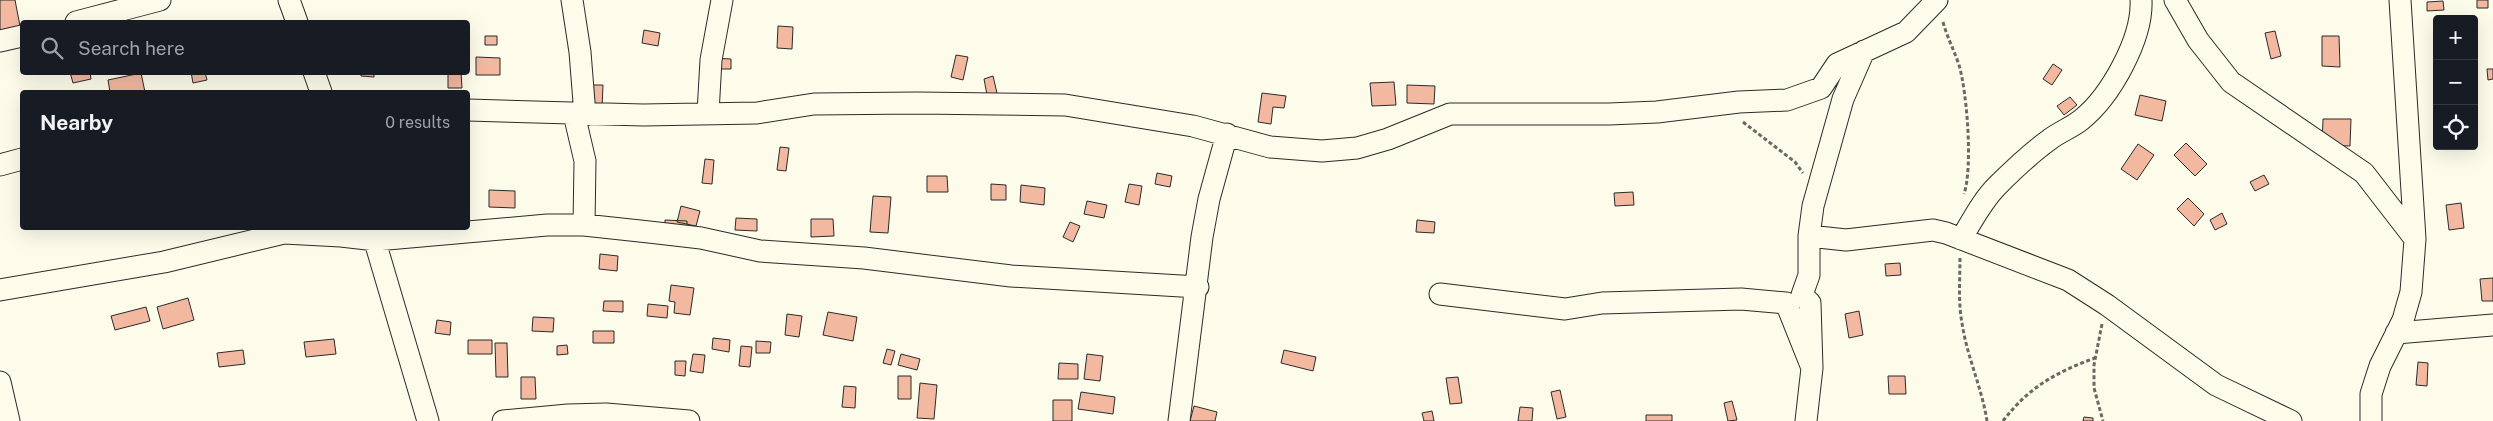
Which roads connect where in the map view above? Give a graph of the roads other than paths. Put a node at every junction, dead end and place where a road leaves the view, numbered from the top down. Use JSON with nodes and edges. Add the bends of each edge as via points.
{"nodes":[{"id":1,"x":160,"y":0,"type":"edge"},
{"id":2,"x":289,"y":0,"type":"edge"},
{"id":3,"x":572,"y":0,"type":"edge"},
{"id":4,"x":722,"y":0,"type":"edge"},
{"id":5,"x":2140,"y":0,"type":"edge"},
{"id":6,"x":2175,"y":0,"type":"edge"},
{"id":7,"x":2400,"y":0,"type":"edge"},
{"id":8,"x":1939,"y":7,"type":"edge"},
{"id":9,"x":84,"y":20,"type":"edge"},
{"id":10,"x":296,"y":20,"type":"edge"},
{"id":11,"x":20,"y":36,"type":"edge"},
{"id":12,"x":0,"y":41,"type":"edge"},
{"id":13,"x":1864,"y":51,"type":"junction"},
{"id":14,"x":315,"y":75,"type":"edge"},
{"id":15,"x":321,"y":90,"type":"edge"},
{"id":16,"x":470,"y":110,"type":"edge"},
{"id":17,"x":708,"y":114,"type":"junction"},
{"id":18,"x":579,"y":115,"type":"junction"},
{"id":19,"x":1227,"y":134,"type":"junction"},
{"id":20,"x":20,"y":160,"type":"edge"},
{"id":21,"x":0,"y":165,"type":"edge"},
{"id":22,"x":584,"y":225,"type":"junction"},
{"id":23,"x":470,"y":229,"type":"edge"},
{"id":24,"x":450,"y":230,"type":"edge"},
{"id":25,"x":373,"y":234,"type":"edge"},
{"id":26,"x":1809,"y":236,"type":"junction"},
{"id":27,"x":1961,"y":239,"type":"junction"},
{"id":28,"x":2415,"y":239,"type":"junction"},
{"id":29,"x":1198,"y":286,"type":"junction"},
{"id":30,"x":0,"y":290,"type":"edge"},
{"id":31,"x":1440,"y":294,"type":"dead end"},
{"id":32,"x":2493,"y":325,"type":"edge"},
{"id":33,"x":2396,"y":333,"type":"junction"},
{"id":34,"x":1812,"y":368,"type":"junction"},
{"id":35,"x":0,"y":382,"type":"edge"},
{"id":36,"x":9,"y":421,"type":"edge"},
{"id":37,"x":428,"y":421,"type":"edge"},
{"id":38,"x":503,"y":421,"type":"edge"},
{"id":39,"x":690,"y":421,"type":"edge"},
{"id":40,"x":1179,"y":421,"type":"edge"},
{"id":41,"x":1806,"y":421,"type":"edge"},
{"id":42,"x":2291,"y":421,"type":"edge"},
{"id":43,"x":2371,"y":421,"type":"edge"}],
"edges":[{"from":1,"to":9,"type":"street"},
{"from":2,"to":10,"type":"street"},
{"from":3,"to":18,"type":"street","via":[[580,52]]},
{"from":4,"to":17,"type":"street","via":[[711,60]]},
{"from":5,"to":27,"type":"street","via":[[2141,14],[2136,36],[2116,78],[2099,101],[2081,120],[2049,140],[1997,185]]},
{"from":6,"to":28,"type":"street","via":[[2198,40],[2231,82],[2364,174]]},
{"from":7,"to":28,"type":"street"},
{"from":8,"to":13,"type":"street","via":[[1906,32]]},
{"from":11,"to":12,"type":"street"},
{"from":13,"to":19,"type":"street","via":[[1837,64],[1821,88],[1787,100],[1609,114],[1450,114],[1357,148],[1322,151],[1270,146]]},
{"from":13,"to":26,"type":"street","via":[[1843,99]]},
{"from":14,"to":15,"type":"street"},
{"from":16,"to":18,"type":"street"},
{"from":17,"to":18,"type":"street"},
{"from":17,"to":19,"type":"street","via":[[757,113],[814,104],[1065,105]]},
{"from":18,"to":22,"type":"street","via":[[585,161]]},
{"from":19,"to":29,"type":"street","via":[[1209,199]]},
{"from":20,"to":21,"type":"street"},
{"from":22,"to":23,"type":"street"},
{"from":22,"to":29,"type":"street","via":[[700,238],[760,251],[864,258],[1011,276]]},
{"from":24,"to":25,"type":"street"},
{"from":25,"to":30,"type":"street","via":[[284,233],[164,262]]},
{"from":25,"to":37,"type":"street"},
{"from":26,"to":27,"type":"street","via":[[1846,240],[1933,230]]},
{"from":26,"to":34,"type":"street","via":[[1809,275],[1802,295],[1810,303]]},
{"from":27,"to":42,"type":"street","via":[[2068,280],[2216,385]]},
{"from":28,"to":33,"type":"street","via":[[2411,292]]},
{"from":29,"to":40,"type":"street"},
{"from":31,"to":34,"type":"street","via":[[1565,309],[1602,303],[1776,301],[1786,303]]},
{"from":32,"to":33,"type":"street"},
{"from":33,"to":43,"type":"street","via":[[2371,394]]},
{"from":34,"to":41,"type":"street"},
{"from":35,"to":36,"type":"street"},
{"from":38,"to":39,"type":"street","via":[[606,414]]}]}
